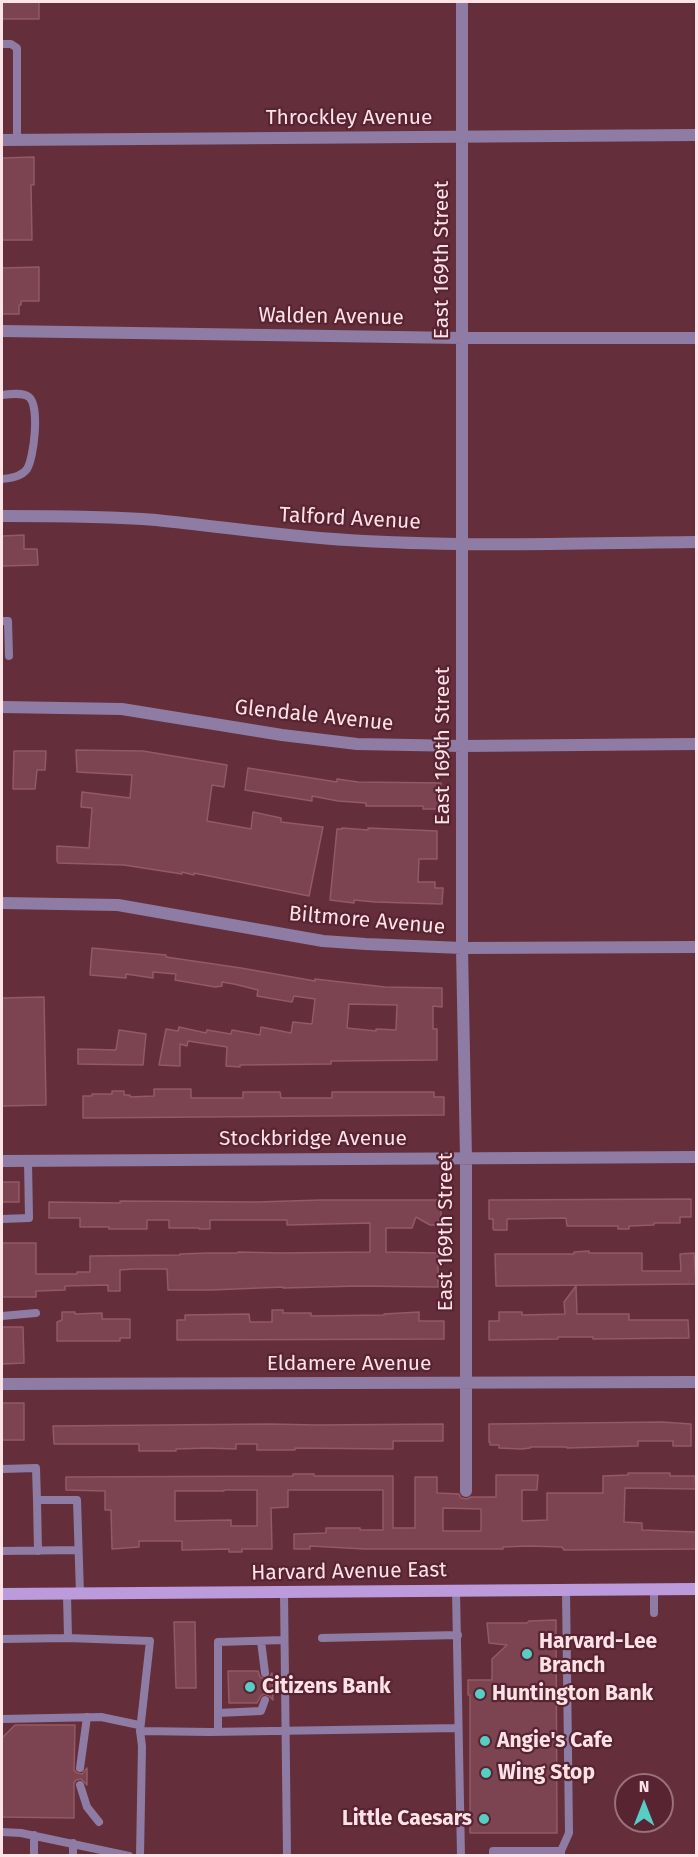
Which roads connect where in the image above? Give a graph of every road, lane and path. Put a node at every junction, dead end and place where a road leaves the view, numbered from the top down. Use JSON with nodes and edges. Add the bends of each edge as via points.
{"nodes":[{"id":1,"x":462,"y":2,"type":"edge"},
{"id":2,"x":2,"y":44,"type":"edge"},
{"id":3,"x":696,"y":135,"type":"edge"},
{"id":4,"x":462,"y":137,"type":"junction"},
{"id":5,"x":2,"y":140,"type":"edge"},
{"id":6,"x":17,"y":140,"type":"junction"},
{"id":7,"x":2,"y":331,"type":"edge"},
{"id":8,"x":462,"y":338,"type":"junction"},
{"id":9,"x":696,"y":338,"type":"edge"},
{"id":10,"x":2,"y":394,"type":"edge"},
{"id":11,"x":2,"y":479,"type":"edge"},
{"id":12,"x":2,"y":516,"type":"edge"},
{"id":13,"x":696,"y":542,"type":"edge"},
{"id":14,"x":463,"y":544,"type":"junction"},
{"id":15,"x":2,"y":621,"type":"edge"},
{"id":16,"x":9,"y":656,"type":"dead end"},
{"id":17,"x":2,"y":707,"type":"edge"},
{"id":18,"x":696,"y":744,"type":"edge"},
{"id":19,"x":462,"y":746,"type":"junction"},
{"id":20,"x":2,"y":903,"type":"edge"},
{"id":21,"x":696,"y":947,"type":"edge"},
{"id":22,"x":462,"y":948,"type":"junction"},
{"id":23,"x":696,"y":1157,"type":"edge"},
{"id":24,"x":466,"y":1158,"type":"junction"},
{"id":25,"x":2,"y":1161,"type":"edge"},
{"id":26,"x":28,"y":1161,"type":"junction"},
{"id":27,"x":2,"y":1219,"type":"edge"},
{"id":28,"x":36,"y":1314,"type":"dead end"},
{"id":29,"x":2,"y":1316,"type":"edge"},
{"id":30,"x":696,"y":1382,"type":"edge"},
{"id":31,"x":466,"y":1383,"type":"junction"},
{"id":32,"x":2,"y":1384,"type":"edge"},
{"id":33,"x":2,"y":1469,"type":"edge"},
{"id":34,"x":466,"y":1491,"type":"dead end"},
{"id":35,"x":37,"y":1500,"type":"junction"},
{"id":36,"x":2,"y":1551,"type":"edge"},
{"id":37,"x":38,"y":1551,"type":"junction"},
{"id":38,"x":78,"y":1551,"type":"junction"},
{"id":39,"x":654,"y":1588,"type":"junction"},
{"id":40,"x":696,"y":1589,"type":"edge"},
{"id":41,"x":456,"y":1590,"type":"junction"},
{"id":42,"x":566,"y":1590,"type":"junction"},
{"id":43,"x":284,"y":1592,"type":"junction"},
{"id":44,"x":2,"y":1594,"type":"edge"},
{"id":45,"x":74,"y":1594,"type":"junction"},
{"id":46,"x":654,"y":1613,"type":"dead end"},
{"id":47,"x":458,"y":1635,"type":"junction"},
{"id":48,"x":68,"y":1638,"type":"junction"},
{"id":49,"x":322,"y":1638,"type":"dead end"},
{"id":50,"x":2,"y":1640,"type":"edge"},
{"id":51,"x":284,"y":1640,"type":"junction"},
{"id":52,"x":261,"y":1641,"type":"junction"},
{"id":53,"x":265,"y":1673,"type":"dead end"},
{"id":54,"x":265,"y":1700,"type":"dead end"},
{"id":55,"x":218,"y":1713,"type":"junction"},
{"id":56,"x":87,"y":1718,"type":"junction"},
{"id":57,"x":2,"y":1719,"type":"edge"},
{"id":58,"x":139,"y":1728,"type":"junction"},
{"id":59,"x":458,"y":1728,"type":"junction"},
{"id":60,"x":284,"y":1730,"type":"junction"},
{"id":61,"x":218,"y":1731,"type":"junction"},
{"id":62,"x":80,"y":1768,"type":"dead end"},
{"id":63,"x":80,"y":1785,"type":"dead end"},
{"id":64,"x":99,"y":1822,"type":"dead end"},
{"id":65,"x":2,"y":1832,"type":"edge"},
{"id":66,"x":34,"y":1835,"type":"junction"},
{"id":67,"x":72,"y":1843,"type":"junction"},
{"id":68,"x":530,"y":1853,"type":"edge"},
{"id":69,"x":561,"y":1853,"type":"edge"},
{"id":70,"x":114,"y":1854,"type":"edge"},
{"id":71,"x":34,"y":1856,"type":"edge"},
{"id":72,"x":73,"y":1856,"type":"edge"},
{"id":73,"x":129,"y":1856,"type":"edge"},
{"id":74,"x":140,"y":1856,"type":"edge"},
{"id":75,"x":287,"y":1856,"type":"edge"},
{"id":76,"x":461,"y":1856,"type":"edge"},
{"id":77,"x":493,"y":1856,"type":"edge"}],
"edges":[{"from":1,"to":4,"type":"street","name":"East 169th Street"},
{"from":2,"to":6,"type":"lane","via":[[17,48]]},
{"from":3,"to":4,"type":"street","name":"Throckley Avenue"},
{"from":4,"to":6,"type":"street","name":"Throckley Avenue"},
{"from":4,"to":8,"type":"street","name":"East 169th Street"},
{"from":5,"to":6,"type":"street","name":"Throckley Avenue"},
{"from":7,"to":8,"type":"street","name":"Walden Avenue"},
{"from":8,"to":9,"type":"street","name":"Walden Avenue"},
{"from":8,"to":14,"type":"street","name":"East 169th Street"},
{"from":10,"to":11,"type":"lane","via":[[28,396],[34,404],[35,425],[28,468],[21,475]]},
{"from":12,"to":14,"type":"street","name":"Talford Avenue","via":[[155,520],[288,536]]},
{"from":13,"to":14,"type":"street","name":"Talford Avenue"},
{"from":14,"to":19,"type":"street","name":"East 169th Street"},
{"from":15,"to":16,"type":"lane","via":[[8,621]]},
{"from":17,"to":19,"type":"street","name":"Glendale Avenue","via":[[122,709],[357,744]]},
{"from":18,"to":19,"type":"street","name":"Glendale Avenue"},
{"from":19,"to":22,"type":"street","name":"East 169th Street"},
{"from":20,"to":22,"type":"street","name":"Biltmore Avenue","via":[[118,905],[323,941]]},
{"from":21,"to":22,"type":"street","name":"Biltmore Avenue"},
{"from":22,"to":24,"type":"street","name":"East 169th Street"},
{"from":23,"to":24,"type":"street","name":"Stockbridge Avenue"},
{"from":24,"to":26,"type":"street","name":"Stockbridge Avenue"},
{"from":24,"to":31,"type":"street","name":"East 169th Street"},
{"from":25,"to":26,"type":"street","name":"Stockbridge Avenue"},
{"from":26,"to":27,"type":"lane","via":[[29,1218]]},
{"from":28,"to":29,"type":"lane"},
{"from":30,"to":31,"type":"street","name":"Eldamere Avenue"},
{"from":31,"to":32,"type":"street","name":"Eldamere Avenue"},
{"from":31,"to":34,"type":"street","name":"East 169th Street"},
{"from":33,"to":35,"type":"lane","via":[[36,1468]]},
{"from":35,"to":37,"type":"lane"},
{"from":35,"to":38,"type":"lane","via":[[77,1500]]},
{"from":36,"to":37,"type":"lane"},
{"from":37,"to":38,"type":"lane"},
{"from":38,"to":45,"type":"lane"},
{"from":39,"to":40,"type":"main road","name":"Harvard Avenue East"},
{"from":39,"to":42,"type":"main road","name":"Harvard Avenue East"},
{"from":39,"to":46,"type":"lane"},
{"from":41,"to":42,"type":"main road","name":"Harvard Avenue East"},
{"from":41,"to":43,"type":"main road","name":"Harvard Avenue East"},
{"from":41,"to":47,"type":"lane"},
{"from":42,"to":69,"type":"lane","via":[[569,1833]]},
{"from":43,"to":45,"type":"main road","name":"Harvard Avenue East"},
{"from":43,"to":51,"type":"lane"},
{"from":44,"to":45,"type":"main road","name":"Harvard Avenue East"},
{"from":45,"to":48,"type":"lane"},
{"from":47,"to":49,"type":"lane"},
{"from":47,"to":59,"type":"lane"},
{"from":48,"to":50,"type":"lane"},
{"from":48,"to":58,"type":"lane","via":[[150,1641]]},
{"from":51,"to":52,"type":"lane"},
{"from":51,"to":60,"type":"lane"},
{"from":52,"to":53,"type":"lane"},
{"from":52,"to":55,"type":"lane","via":[[218,1642]]},
{"from":54,"to":55,"type":"lane","via":[[261,1711]]},
{"from":55,"to":61,"type":"lane"},
{"from":56,"to":57,"type":"lane"},
{"from":56,"to":58,"type":"lane","via":[[101,1717]]},
{"from":56,"to":62,"type":"lane"},
{"from":58,"to":61,"type":"lane"},
{"from":58,"to":74,"type":"lane"},
{"from":59,"to":60,"type":"lane"},
{"from":59,"to":76,"type":"lane"},
{"from":60,"to":61,"type":"lane"},
{"from":60,"to":75,"type":"lane"},
{"from":63,"to":64,"type":"lane","via":[[87,1807]]},
{"from":65,"to":66,"type":"lane"},
{"from":66,"to":67,"type":"lane"},
{"from":66,"to":71,"type":"lane"},
{"from":67,"to":70,"type":"lane"},
{"from":67,"to":72,"type":"lane"},
{"from":68,"to":69,"type":"lane"},
{"from":68,"to":77,"type":"lane","via":[[493,1851]]},
{"from":70,"to":73,"type":"lane"}]}
